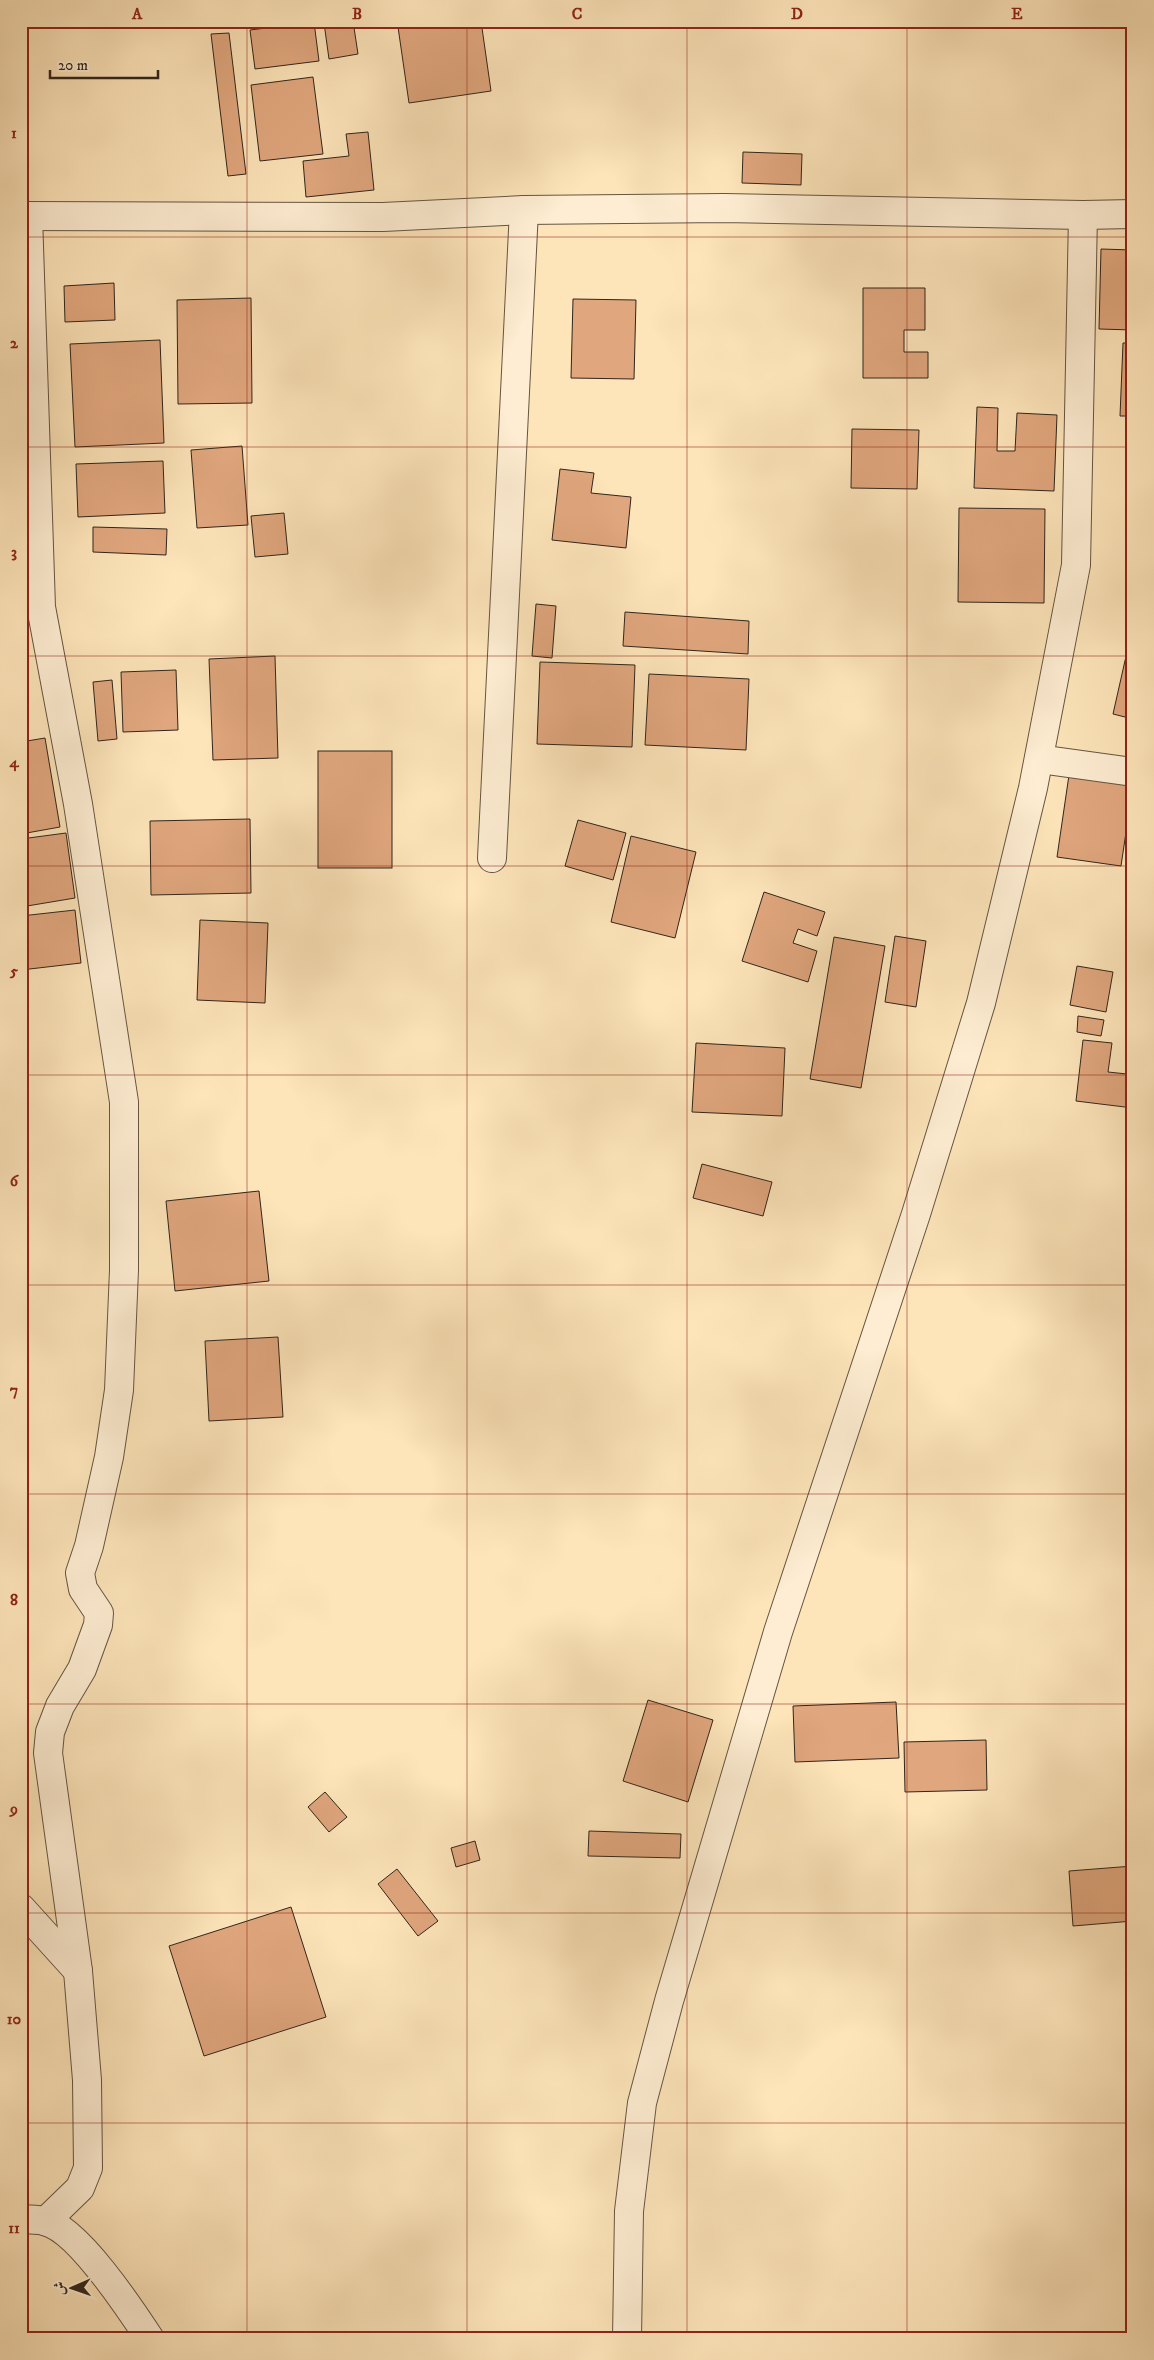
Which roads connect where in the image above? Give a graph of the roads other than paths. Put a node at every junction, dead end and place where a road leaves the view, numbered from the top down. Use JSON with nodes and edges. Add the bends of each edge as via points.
{"nodes":[{"id":1,"x":524,"y":210,"type":"junction"},
{"id":2,"x":1133,"y":214,"type":"edge"},
{"id":3,"x":1083,"y":215,"type":"junction"},
{"id":4,"x":25,"y":216,"type":"edge"},
{"id":5,"x":1039,"y":759,"type":"junction"},
{"id":6,"x":1133,"y":772,"type":"edge"},
{"id":7,"x":492,"y":858,"type":"dead end"},
{"id":8,"x":21,"y":1908,"type":"edge"},
{"id":9,"x":78,"y":1971,"type":"junction"},
{"id":10,"x":33,"y":2220,"type":"edge"},
{"id":11,"x":150,"y":2339,"type":"edge"},
{"id":12,"x":626,"y":2339,"type":"edge"}],
"edges":[{"from":1,"to":3,"type":"street","via":[[724,208]]},
{"from":1,"to":4,"type":"street","via":[[383,217]]},
{"from":1,"to":7,"type":"street"},
{"from":2,"to":3,"type":"street"},
{"from":3,"to":5,"type":"street","via":[[1076,565]]},
{"from":4,"to":9,"type":"street","via":[[42,607],[78,804],[124,1102],[120,1390],[109,1457],[80,1573],[83,1589],[99,1613],[98,1625],[82,1669],[60,1706],[50,1732],[48,1753]]},
{"from":5,"to":6,"type":"street"},
{"from":5,"to":12,"type":"street","via":[[981,1004],[916,1214],[778,1632],[642,2103],[629,2211]]},
{"from":8,"to":9,"type":"street"},
{"from":9,"to":10,"type":"street","via":[[87,2080],[88,2168],[80,2188]]},
{"from":10,"to":11,"type":"street","via":[[75,2240]]}]}
